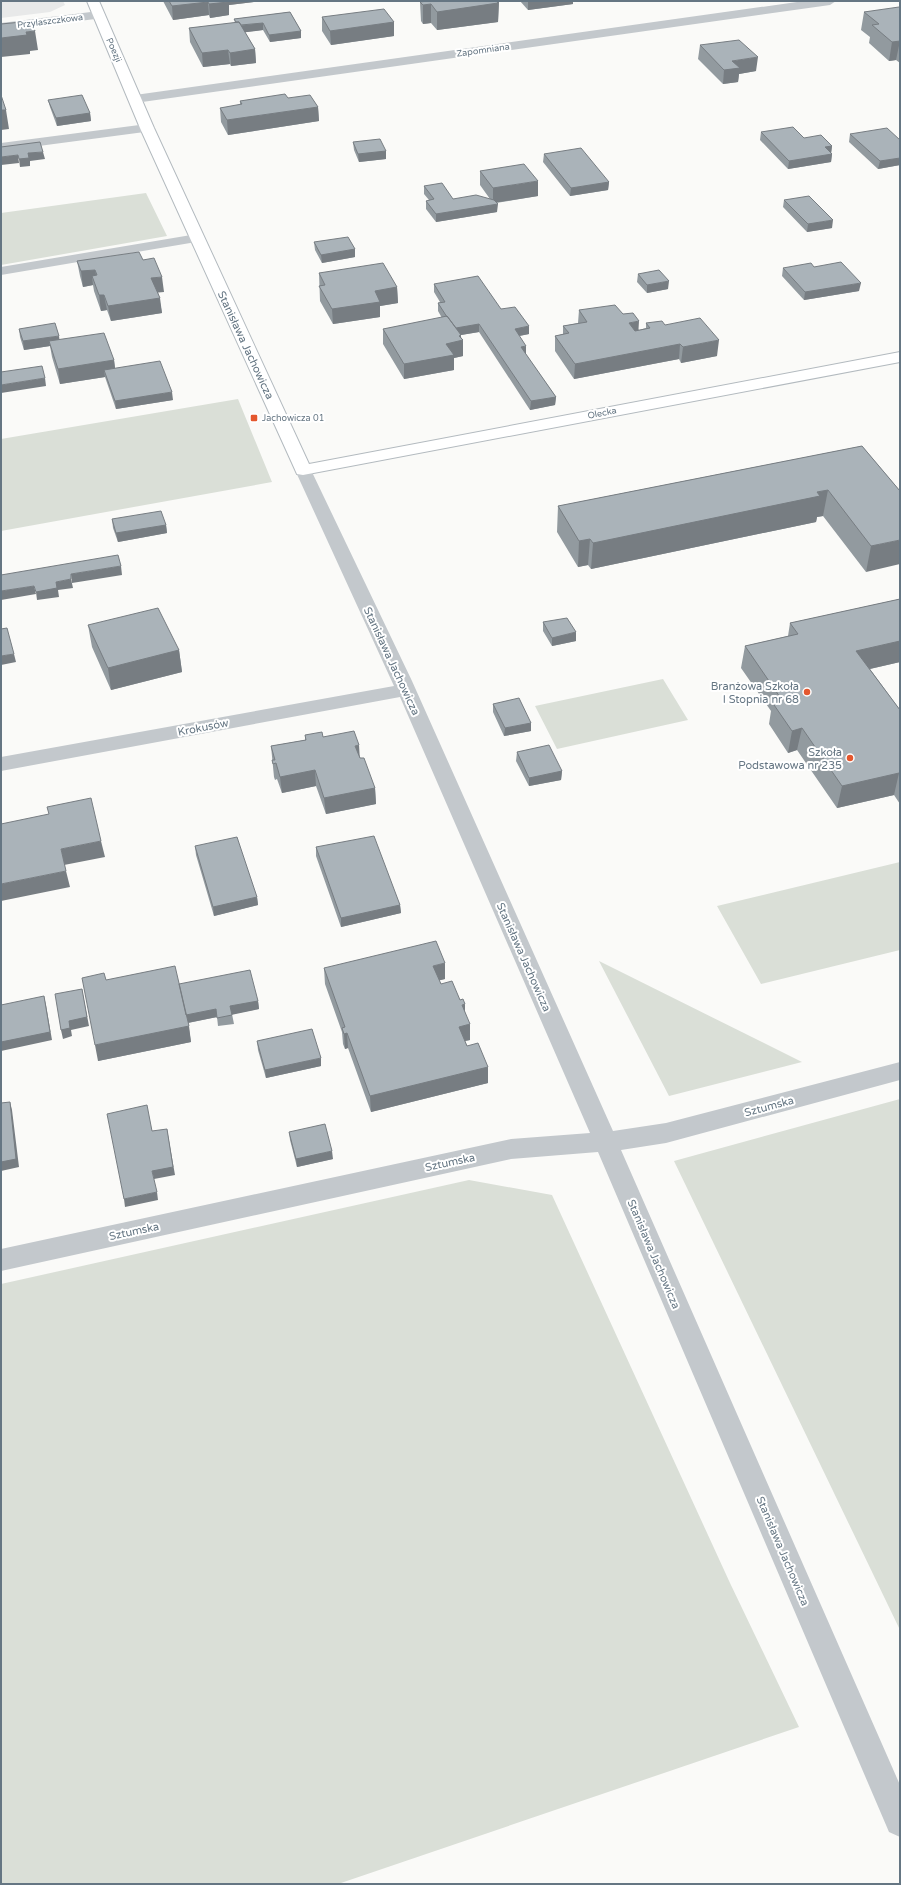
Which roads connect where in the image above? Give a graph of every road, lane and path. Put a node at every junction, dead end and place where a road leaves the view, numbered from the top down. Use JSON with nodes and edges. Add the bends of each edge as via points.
{"nodes":[{"id":1,"x":93,"y":1,"type":"edge"},
{"id":2,"x":830,"y":1,"type":"edge"},
{"id":3,"x":99,"y":15,"type":"junction"},
{"id":4,"x":1,"y":27,"type":"edge"},
{"id":5,"x":135,"y":99,"type":"junction"},
{"id":6,"x":147,"y":128,"type":"junction"},
{"id":7,"x":1,"y":147,"type":"edge"},
{"id":8,"x":197,"y":238,"type":"junction"},
{"id":9,"x":1,"y":271,"type":"edge"},
{"id":10,"x":900,"y":357,"type":"edge"},
{"id":11,"x":304,"y":470,"type":"junction"},
{"id":12,"x":406,"y":690,"type":"junction"},
{"id":13,"x":1,"y":764,"type":"edge"},
{"id":14,"x":900,"y":1071,"type":"edge"},
{"id":15,"x":606,"y":1142,"type":"junction"},
{"id":16,"x":1,"y":1260,"type":"edge"},
{"id":17,"x":900,"y":1821,"type":"edge"}],
"edges":[{"from":1,"to":3,"type":"street","name":"Poezji"},
{"from":2,"to":5,"type":"street","name":"Zapomniana"},
{"from":3,"to":4,"type":"street","name":"Przylaszczkowa"},
{"from":3,"to":5,"type":"street","name":"Poezji"},
{"from":5,"to":6,"type":"street","name":"Stanisława Jachowicza"},
{"from":6,"to":7,"type":"street"},
{"from":6,"to":8,"type":"street","name":"Stanisława Jachowicza"},
{"from":8,"to":9,"type":"street"},
{"from":8,"to":11,"type":"street","name":"Stanisława Jachowicza"},
{"from":10,"to":11,"type":"street","name":"Olecka"},
{"from":11,"to":12,"type":"street","name":"Stanisława Jachowicza"},
{"from":12,"to":13,"type":"street","name":"Krokusów"},
{"from":12,"to":15,"type":"street","name":"Stanisława Jachowicza"},
{"from":14,"to":15,"type":"street","name":"Sztumska","via":[[666,1133]]},
{"from":15,"to":16,"type":"street","name":"Sztumska","via":[[511,1149]]},
{"from":15,"to":17,"type":"street","name":"Stanisława Jachowicza"}]}
